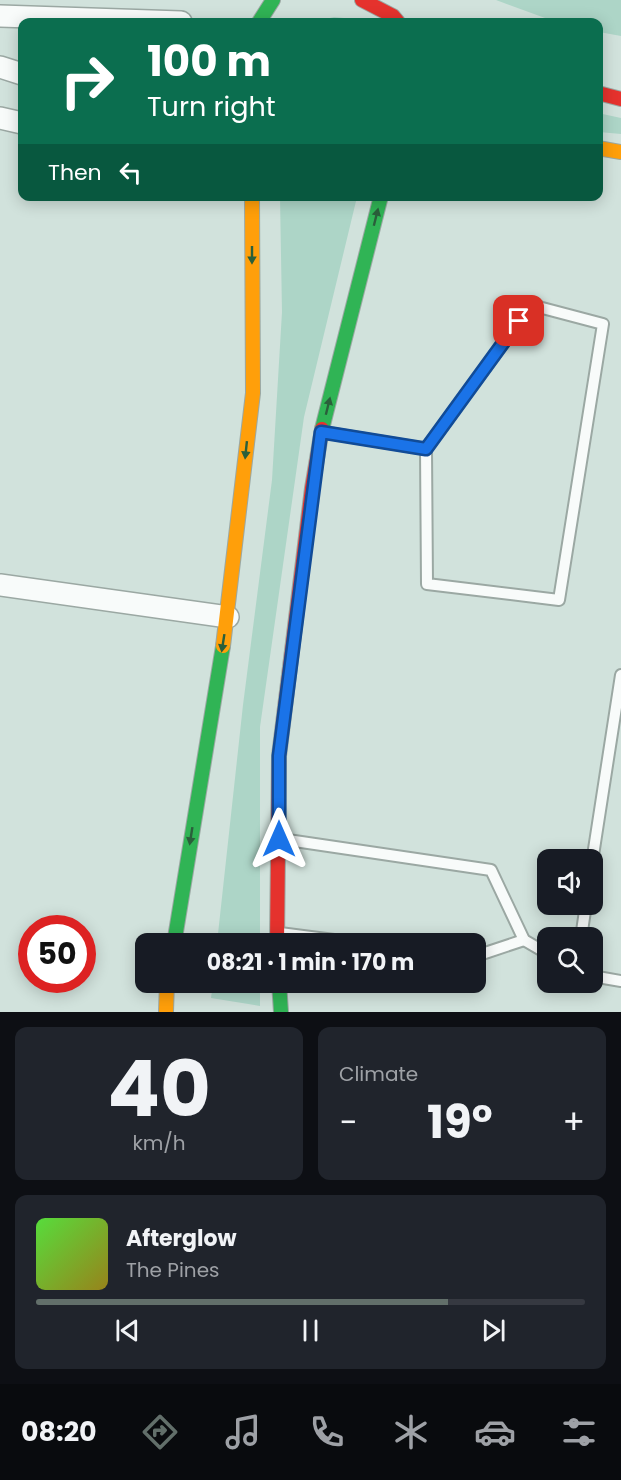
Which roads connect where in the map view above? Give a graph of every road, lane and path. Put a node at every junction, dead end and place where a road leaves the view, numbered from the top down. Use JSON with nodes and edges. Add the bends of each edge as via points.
{"nodes":[{"id":1,"x":273,"y":0,"type":"edge"},
{"id":2,"x":362,"y":0,"type":"edge"},
{"id":3,"x":392,"y":0,"type":"edge"},
{"id":4,"x":0,"y":16,"type":"edge"},
{"id":5,"x":60,"y":18,"type":"edge"},
{"id":6,"x":262,"y":18,"type":"edge"},
{"id":7,"x":394,"y":18,"type":"edge"},
{"id":8,"x":396,"y":18,"type":"edge"},
{"id":9,"x":0,"y":68,"type":"edge"},
{"id":10,"x":18,"y":73,"type":"edge"},
{"id":11,"x":603,"y":94,"type":"edge"},
{"id":12,"x":621,"y":99,"type":"edge"},
{"id":13,"x":0,"y":118,"type":"edge"},
{"id":14,"x":18,"y":122,"type":"edge"},
{"id":15,"x":603,"y":149,"type":"edge"},
{"id":16,"x":621,"y":152,"type":"edge"},
{"id":17,"x":252,"y":201,"type":"edge"},
{"id":18,"x":380,"y":201,"type":"edge"},
{"id":19,"x":321,"y":432,"type":"junction"},
{"id":20,"x":426,"y":449,"type":"junction"},
{"id":21,"x":0,"y":585,"type":"edge"},
{"id":22,"x":228,"y":617,"type":"junction"},
{"id":23,"x":621,"y":675,"type":"edge"},
{"id":24,"x":279,"y":839,"type":"junction"},
{"id":25,"x":594,"y":849,"type":"edge"},
{"id":26,"x":176,"y":933,"type":"edge"},
{"id":27,"x":277,"y":933,"type":"edge"},
{"id":28,"x":524,"y":940,"type":"junction"},
{"id":29,"x":537,"y":948,"type":"edge"},
{"id":30,"x":486,"y":953,"type":"edge"},
{"id":31,"x":603,"y":978,"type":"edge"},
{"id":32,"x":621,"y":981,"type":"edge"},
{"id":33,"x":167,"y":993,"type":"edge"},
{"id":34,"x":280,"y":993,"type":"edge"},
{"id":35,"x":166,"y":1012,"type":"edge"},
{"id":36,"x":281,"y":1012,"type":"edge"}],
"edges":[{"from":1,"to":6,"type":"main road"},
{"from":2,"to":7,"type":"main road"},
{"from":3,"to":8,"type":"main road"},
{"from":4,"to":5,"type":"street"},
{"from":9,"to":10,"type":"street"},
{"from":11,"to":12,"type":"main road"},
{"from":13,"to":14,"type":"street"},
{"from":15,"to":16,"type":"main road"},
{"from":17,"to":22,"type":"main road","one_way":true,"via":[[253,393]]},
{"from":19,"to":18,"type":"main road","one_way":true},
{"from":19,"to":20,"type":"lane"},
{"from":19,"to":24,"type":"main road","via":[[279,756]]},
{"from":20,"to":20,"type":"lane","via":[[531,305],[603,324],[559,600],[427,584]]},
{"from":21,"to":22,"type":"street"},
{"from":22,"to":26,"type":"main road","one_way":true},
{"from":23,"to":25,"type":"lane"},
{"from":24,"to":27,"type":"main road"},
{"from":24,"to":28,"type":"lane","via":[[491,870]]},
{"from":28,"to":29,"type":"lane"},
{"from":28,"to":30,"type":"lane"},
{"from":31,"to":32,"type":"lane"},
{"from":33,"to":35,"type":"main road"},
{"from":34,"to":36,"type":"main road"}]}
